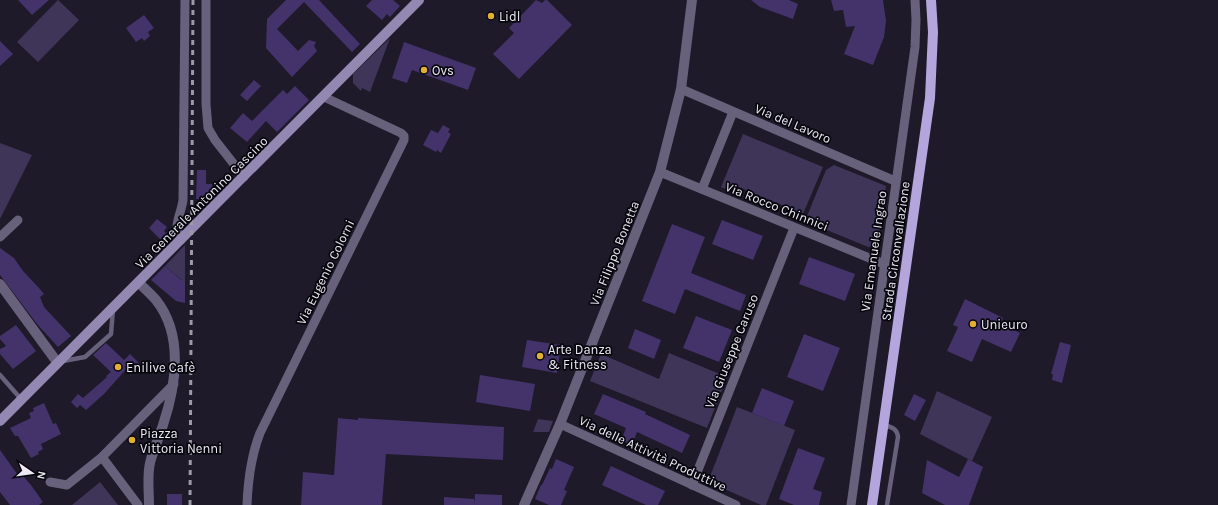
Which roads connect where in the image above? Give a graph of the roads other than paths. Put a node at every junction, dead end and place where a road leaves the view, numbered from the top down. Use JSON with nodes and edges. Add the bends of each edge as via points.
{"nodes":[{"id":1,"x":184,"y":0,"type":"edge"},
{"id":2,"x":206,"y":0,"type":"edge"},
{"id":3,"x":419,"y":0,"type":"edge"},
{"id":4,"x":692,"y":0,"type":"edge"},
{"id":5,"x":914,"y":0,"type":"edge"},
{"id":6,"x":931,"y":0,"type":"edge"},
{"id":7,"x":682,"y":89,"type":"junction"},
{"id":8,"x":324,"y":97,"type":"junction"},
{"id":9,"x":733,"y":112,"type":"junction"},
{"id":10,"x":660,"y":172,"type":"junction"},
{"id":11,"x":244,"y":177,"type":"junction"},
{"id":12,"x":895,"y":181,"type":"junction"},
{"id":13,"x":702,"y":189,"type":"junction"},
{"id":14,"x":18,"y":220,"type":"dead end"},
{"id":15,"x":794,"y":228,"type":"junction"},
{"id":16,"x":0,"y":237,"type":"edge"},
{"id":17,"x":181,"y":240,"type":"junction"},
{"id":18,"x":884,"y":264,"type":"junction"},
{"id":19,"x":138,"y":283,"type":"junction"},
{"id":20,"x":0,"y":284,"type":"edge"},
{"id":21,"x":113,"y":307,"type":"junction"},
{"id":22,"x":57,"y":362,"type":"junction"},
{"id":23,"x":0,"y":375,"type":"edge"},
{"id":24,"x":174,"y":384,"type":"junction"},
{"id":25,"x":21,"y":399,"type":"junction"},
{"id":26,"x":0,"y":421,"type":"edge"},
{"id":27,"x":560,"y":424,"type":"junction"},
{"id":28,"x":883,"y":425,"type":"junction"},
{"id":29,"x":102,"y":457,"type":"junction"},
{"id":30,"x":50,"y":482,"type":"dead end"},
{"id":31,"x":692,"y":485,"type":"junction"},
{"id":32,"x":138,"y":505,"type":"edge"},
{"id":33,"x":149,"y":505,"type":"edge"},
{"id":34,"x":247,"y":505,"type":"edge"},
{"id":35,"x":524,"y":505,"type":"edge"},
{"id":36,"x":736,"y":505,"type":"edge"},
{"id":37,"x":851,"y":505,"type":"edge"},
{"id":38,"x":872,"y":505,"type":"edge"},
{"id":39,"x":887,"y":505,"type":"edge"}],
"edges":[{"from":1,"to":17,"type":"street","via":[[184,200],[176,233]]},
{"from":2,"to":11,"type":"street","via":[[208,128]]},
{"from":3,"to":8,"type":"main road","name":"Via Generale Antonino Cascino"},
{"from":4,"to":7,"type":"street","name":"Via Filippo Bonetta"},
{"from":5,"to":12,"type":"street","name":"Via Emanuele Ingrao","via":[[915,47]]},
{"from":6,"to":28,"type":"main road","name":"Strada Circonvallazione","via":[[933,32],[930,98]]},
{"from":7,"to":9,"type":"street","name":"Via del Lavoro"},
{"from":7,"to":10,"type":"street","name":"Via Filippo Bonetta"},
{"from":8,"to":11,"type":"main road","name":"Via Generale Antonino Cascino"},
{"from":8,"to":34,"type":"street","name":"Via Eugenio Colorni","via":[[401,133],[404,140],[260,433],[252,458]]},
{"from":9,"to":12,"type":"street","name":"Via del Lavoro"},
{"from":9,"to":13,"type":"street"},
{"from":10,"to":13,"type":"street","name":"Via Rocco Chinnici"},
{"from":10,"to":27,"type":"street","name":"Via Filippo Bonetta"},
{"from":11,"to":17,"type":"main road","name":"Via Generale Antonino Cascino"},
{"from":12,"to":18,"type":"street","name":"Via Emanuele Ingrao"},
{"from":13,"to":15,"type":"street","name":"Via Rocco Chinnici"},
{"from":14,"to":16,"type":"street"},
{"from":15,"to":18,"type":"street","name":"Via Rocco Chinnici"},
{"from":15,"to":31,"type":"street","name":"Via Giuseppe Caruso"},
{"from":17,"to":19,"type":"main road","name":"Via Generale Antonino Cascino"},
{"from":18,"to":37,"type":"street","name":"Via Emanuele Ingrao"},
{"from":19,"to":21,"type":"main road","name":"Via Generale Antonino Cascino"},
{"from":19,"to":24,"type":"street","via":[[156,299],[172,330]]},
{"from":20,"to":22,"type":"street"},
{"from":21,"to":22,"type":"main road","name":"Via Generale Antonino Cascino"},
{"from":21,"to":22,"type":"lane","via":[[111,334],[85,358]]},
{"from":22,"to":25,"type":"main road","name":"Via Generale Antonino Cascino"},
{"from":23,"to":25,"type":"lane"},
{"from":24,"to":29,"type":"street"},
{"from":24,"to":33,"type":"street","via":[[150,462]]},
{"from":25,"to":26,"type":"main road","name":"Via Generale Antonino Cascino"},
{"from":27,"to":31,"type":"street","name":"Via delle Attività Produttive"},
{"from":27,"to":35,"type":"street","name":"Via Filippo Bonetta"},
{"from":28,"to":38,"type":"main road","name":"Strada Circonvallazione"},
{"from":28,"to":39,"type":"lane","via":[[894,428],[898,437]]},
{"from":29,"to":30,"type":"street","via":[[67,485]]},
{"from":29,"to":32,"type":"street"},
{"from":31,"to":36,"type":"street","name":"Via delle Attività Produttive"}]}
